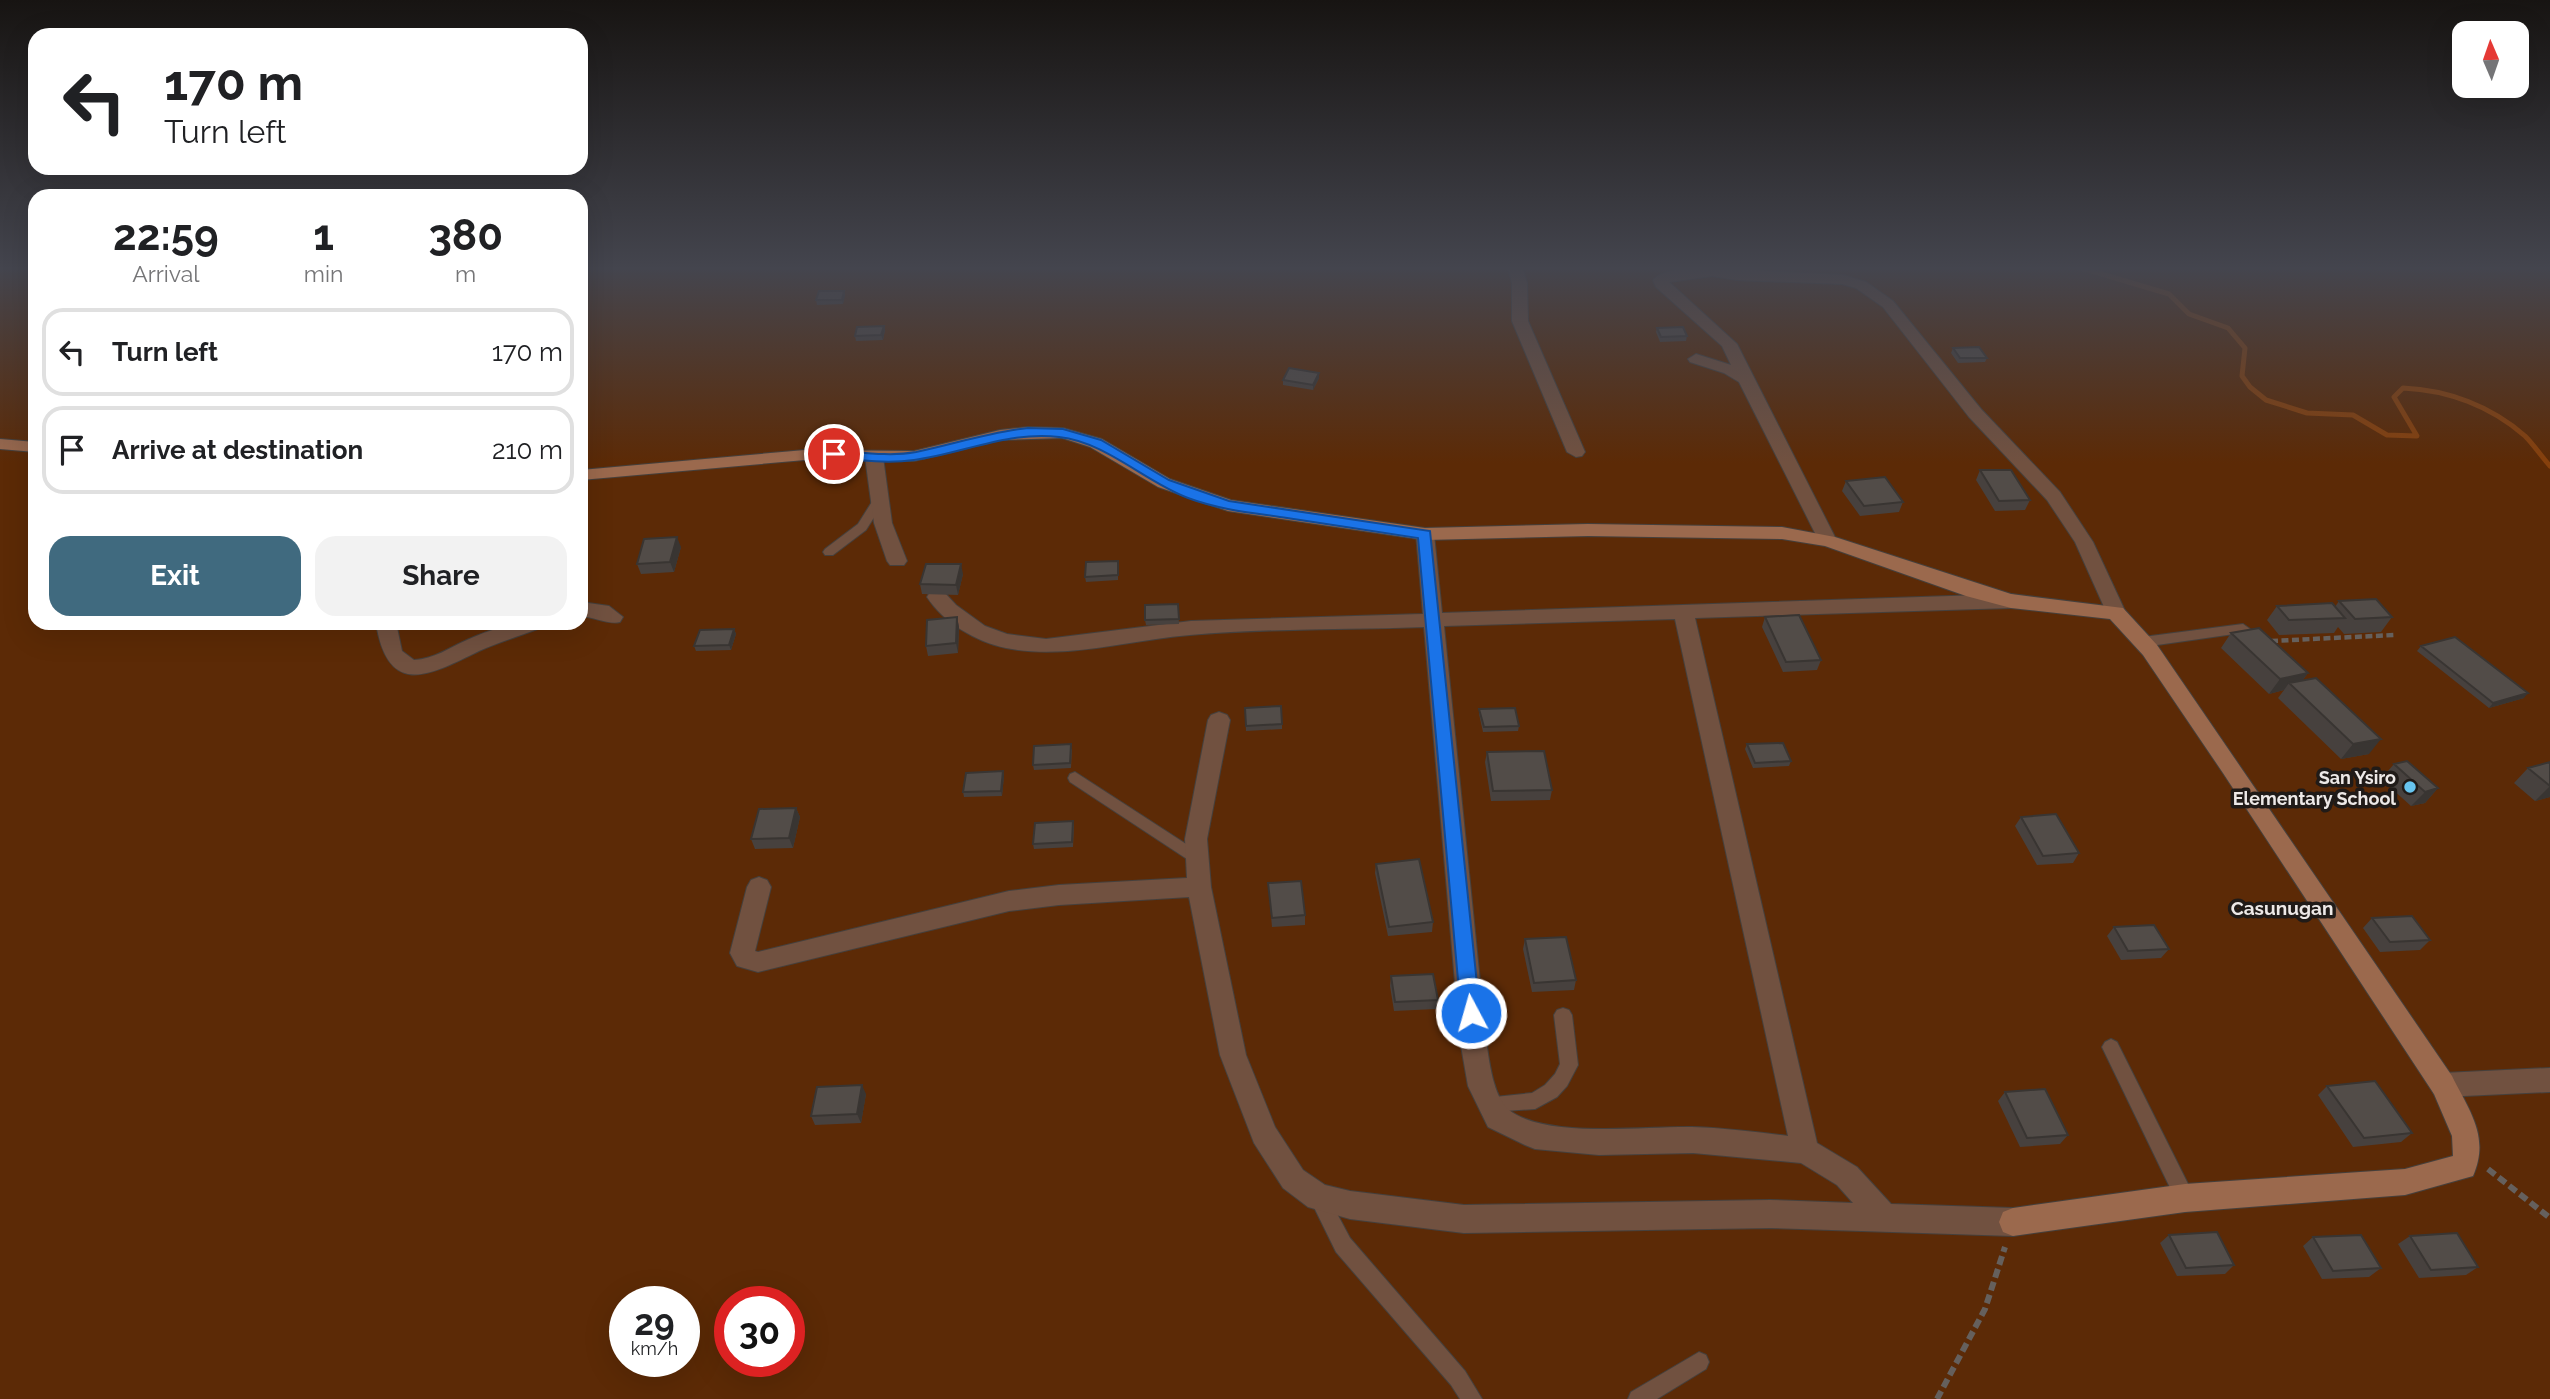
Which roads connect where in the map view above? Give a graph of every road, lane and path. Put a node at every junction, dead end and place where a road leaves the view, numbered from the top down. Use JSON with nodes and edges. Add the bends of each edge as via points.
{"nodes":[{"id":1,"x":1525,"y":332,"type":"edge"},
{"id":2,"x":1716,"y":332,"type":"edge"},
{"id":3,"x":1911,"y":332,"type":"edge"},
{"id":4,"x":1696,"y":359,"type":"dead end"},
{"id":5,"x":1746,"y":379,"type":"junction"},
{"id":6,"x":0,"y":444,"type":"edge"},
{"id":7,"x":28,"y":446,"type":"edge"},
{"id":8,"x":1576,"y":452,"type":"dead end"},
{"id":9,"x":874,"y":457,"type":"junction"},
{"id":10,"x":588,"y":474,"type":"edge"},
{"id":11,"x":879,"y":500,"type":"junction"},
{"id":12,"x":1425,"y":534,"type":"junction"},
{"id":13,"x":1828,"y":541,"type":"junction"},
{"id":14,"x":829,"y":552,"type":"dead end"},
{"id":15,"x":897,"y":561,"type":"dead end"},
{"id":16,"x":937,"y":597,"type":"edge"},
{"id":17,"x":2011,"y":601,"type":"junction"},
{"id":18,"x":588,"y":610,"type":"edge"},
{"id":19,"x":1684,"y":611,"type":"junction"},
{"id":20,"x":2116,"y":613,"type":"junction"},
{"id":21,"x":614,"y":617,"type":"dead end"},
{"id":22,"x":1433,"y":618,"type":"junction"},
{"id":23,"x":2243,"y":629,"type":"joint"},
{"id":24,"x":388,"y":630,"type":"edge"},
{"id":25,"x":514,"y":630,"type":"edge"},
{"id":26,"x":2394,"y":635,"type":"edge"},
{"id":27,"x":2143,"y":642,"type":"junction"},
{"id":28,"x":1220,"y":720,"type":"dead end"},
{"id":29,"x":1075,"y":778,"type":"dead end"},
{"id":30,"x":1198,"y":859,"type":"junction"},
{"id":31,"x":759,"y":887,"type":"dead end"},
{"id":32,"x":1199,"y":887,"type":"junction"},
{"id":33,"x":1563,"y":1015,"type":"dead end"},
{"id":34,"x":2111,"y":1047,"type":"dead end"},
{"id":35,"x":2550,"y":1080,"type":"edge"},
{"id":36,"x":2443,"y":1084,"type":"junction"},
{"id":37,"x":1491,"y":1104,"type":"junction"},
{"id":38,"x":1805,"y":1151,"type":"junction"},
{"id":39,"x":2470,"y":1154,"type":"junction"},
{"id":40,"x":1318,"y":1197,"type":"junction"},
{"id":41,"x":2185,"y":1198,"type":"junction"},
{"id":42,"x":1884,"y":1217,"type":"junction"},
{"id":43,"x":2550,"y":1218,"type":"edge"},
{"id":44,"x":2014,"y":1222,"type":"junction"},
{"id":45,"x":1699,"y":1362,"type":"dead end"},
{"id":46,"x":1472,"y":1399,"type":"edge"},
{"id":47,"x":1638,"y":1399,"type":"edge"},
{"id":48,"x":1937,"y":1399,"type":"edge"}],
"edges":[{"from":1,"to":8,"type":"street"},
{"from":2,"to":5,"type":"street","via":[[1729,344]]},
{"from":3,"to":20,"type":"street","via":[[1975,413],[2054,496],[2084,542]]},
{"from":4,"to":5,"type":"street"},
{"from":5,"to":13,"type":"street"},
{"from":6,"to":7,"type":"street"},
{"from":9,"to":10,"type":"street","via":[[815,455]]},
{"from":9,"to":11,"type":"street"},
{"from":9,"to":12,"type":"street","via":[[914,456],[1000,435],[1063,433],[1096,443],[1164,483],[1217,502]]},
{"from":11,"to":14,"type":"lane","via":[[862,527]]},
{"from":11,"to":15,"type":"street","via":[[885,538]]},
{"from":12,"to":13,"type":"street","via":[[1727,531],[1783,533]]},
{"from":12,"to":22,"type":"street"},
{"from":13,"to":17,"type":"street"},
{"from":16,"to":22,"type":"street","via":[[978,631],[1005,641],[1046,646],[1191,628]]},
{"from":17,"to":19,"type":"street"},
{"from":17,"to":20,"type":"street"},
{"from":18,"to":21,"type":"street"},
{"from":19,"to":22,"type":"street"},
{"from":19,"to":38,"type":"street"},
{"from":20,"to":27,"type":"street"},
{"from":22,"to":37,"type":"street","via":[[1473,1040],[1481,1086]]},
{"from":23,"to":26,"type":"path","via":[[2256,642]]},
{"from":23,"to":27,"type":"lane"},
{"from":24,"to":25,"type":"street","via":[[397,659],[419,666],[434,665]]},
{"from":27,"to":36,"type":"street"},
{"from":28,"to":30,"type":"street","via":[[1196,839]]},
{"from":29,"to":30,"type":"lane"},
{"from":30,"to":32,"type":"street"},
{"from":31,"to":32,"type":"street","via":[[742,953],[758,962],[1009,901]]},
{"from":32,"to":40,"type":"street","via":[[1233,1055],[1264,1134],[1293,1179]]},
{"from":33,"to":37,"type":"lane","via":[[1569,1065],[1561,1080],[1535,1101]]},
{"from":34,"to":41,"type":"lane"},
{"from":35,"to":36,"type":"street"},
{"from":36,"to":39,"type":"street"},
{"from":37,"to":38,"type":"street","via":[[1498,1118],[1535,1136],[1600,1142],[1693,1140]]},
{"from":38,"to":42,"type":"street","via":[[1847,1177]]},
{"from":39,"to":41,"type":"street","via":[[2463,1167],[2405,1182]]},
{"from":39,"to":43,"type":"path"},
{"from":40,"to":42,"type":"street","via":[[1464,1219],[1640,1214]]},
{"from":40,"to":46,"type":"lane","via":[[1343,1245]]},
{"from":41,"to":44,"type":"street"},
{"from":42,"to":44,"type":"street"},
{"from":44,"to":48,"type":"path","via":[[1985,1308]]},
{"from":45,"to":47,"type":"lane"}]}
